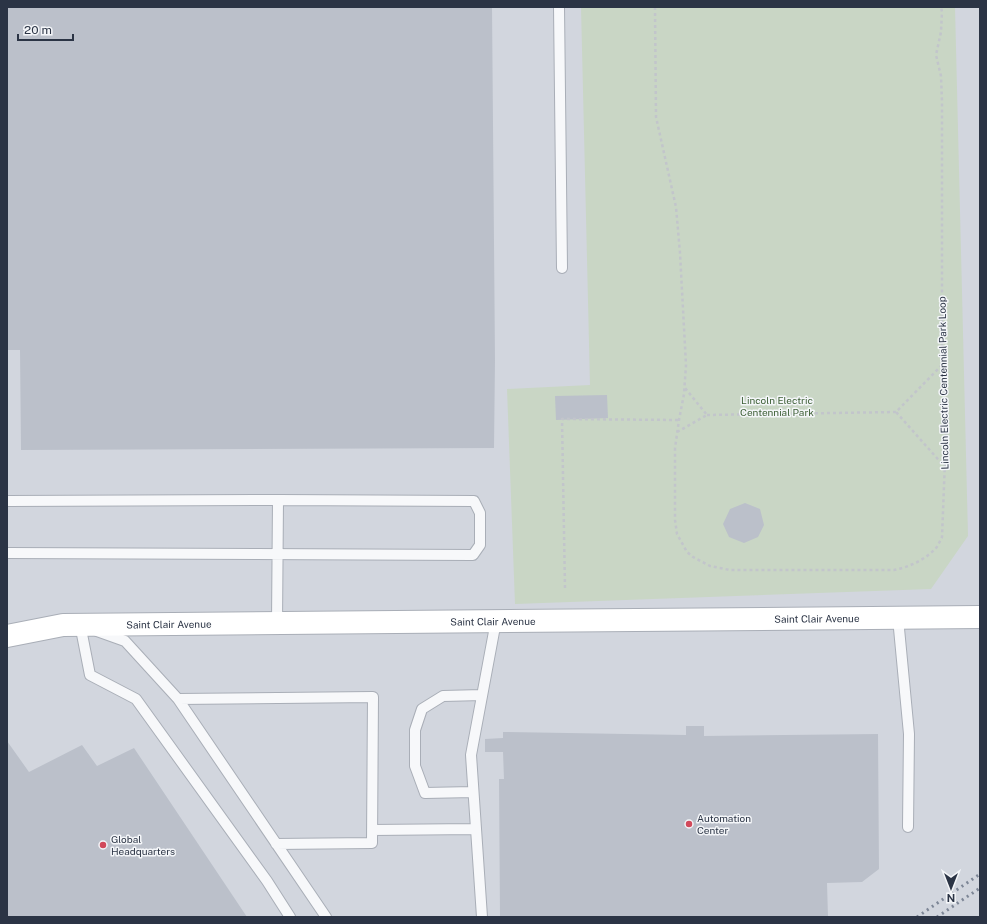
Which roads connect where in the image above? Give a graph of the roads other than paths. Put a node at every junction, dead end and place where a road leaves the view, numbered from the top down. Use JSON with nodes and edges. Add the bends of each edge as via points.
{"nodes":[{"id":1,"x":559,"y":7,"type":"edge"},
{"id":2,"x":562,"y":268,"type":"dead end"},
{"id":3,"x":278,"y":500,"type":"junction"},
{"id":4,"x":7,"y":501,"type":"edge"},
{"id":5,"x":7,"y":553,"type":"edge"},
{"id":6,"x":277,"y":555,"type":"junction"},
{"id":7,"x":980,"y":617,"type":"edge"},
{"id":8,"x":898,"y":618,"type":"junction"},
{"id":9,"x":496,"y":621,"type":"junction"},
{"id":10,"x":277,"y":623,"type":"junction"},
{"id":11,"x":80,"y":624,"type":"junction"},
{"id":12,"x":7,"y":636,"type":"edge"},
{"id":13,"x":482,"y":696,"type":"junction"},
{"id":14,"x":178,"y":699,"type":"junction"},
{"id":15,"x":473,"y":792,"type":"junction"},
{"id":16,"x":908,"y":827,"type":"dead end"},
{"id":17,"x":475,"y":829,"type":"junction"},
{"id":18,"x":372,"y":830,"type":"junction"},
{"id":19,"x":276,"y":844,"type":"junction"},
{"id":20,"x":290,"y":917,"type":"edge"},
{"id":21,"x":326,"y":917,"type":"edge"},
{"id":22,"x":482,"y":917,"type":"edge"}],
"edges":[{"from":1,"to":2,"type":"lane"},
{"from":3,"to":4,"type":"lane"},
{"from":3,"to":6,"type":"lane"},
{"from":3,"to":6,"type":"lane","via":[[474,501],[480,513],[480,545],[473,555]]},
{"from":5,"to":6,"type":"lane"},
{"from":6,"to":10,"type":"lane"},
{"from":7,"to":8,"type":"street","name":"Saint Clair Avenue"},
{"from":8,"to":9,"type":"street","name":"Saint Clair Avenue"},
{"from":8,"to":16,"type":"lane","via":[[909,734]]},
{"from":9,"to":10,"type":"street","name":"Saint Clair Avenue"},
{"from":9,"to":13,"type":"lane"},
{"from":10,"to":11,"type":"street","name":"Saint Clair Avenue"},
{"from":11,"to":12,"type":"street","name":"Saint Clair Avenue"},
{"from":11,"to":14,"type":"lane","via":[[124,641]]},
{"from":11,"to":20,"type":"lane","via":[[90,675],[136,699]]},
{"from":13,"to":15,"type":"lane","via":[[471,755]]},
{"from":13,"to":15,"type":"lane","via":[[443,696],[422,709],[415,730],[415,766],[425,793]]},
{"from":14,"to":18,"type":"lane","via":[[373,697]]},
{"from":14,"to":19,"type":"lane"},
{"from":15,"to":17,"type":"lane"},
{"from":17,"to":18,"type":"lane"},
{"from":17,"to":22,"type":"lane"},
{"from":18,"to":19,"type":"lane","via":[[372,843]]},
{"from":19,"to":21,"type":"lane"}]}
